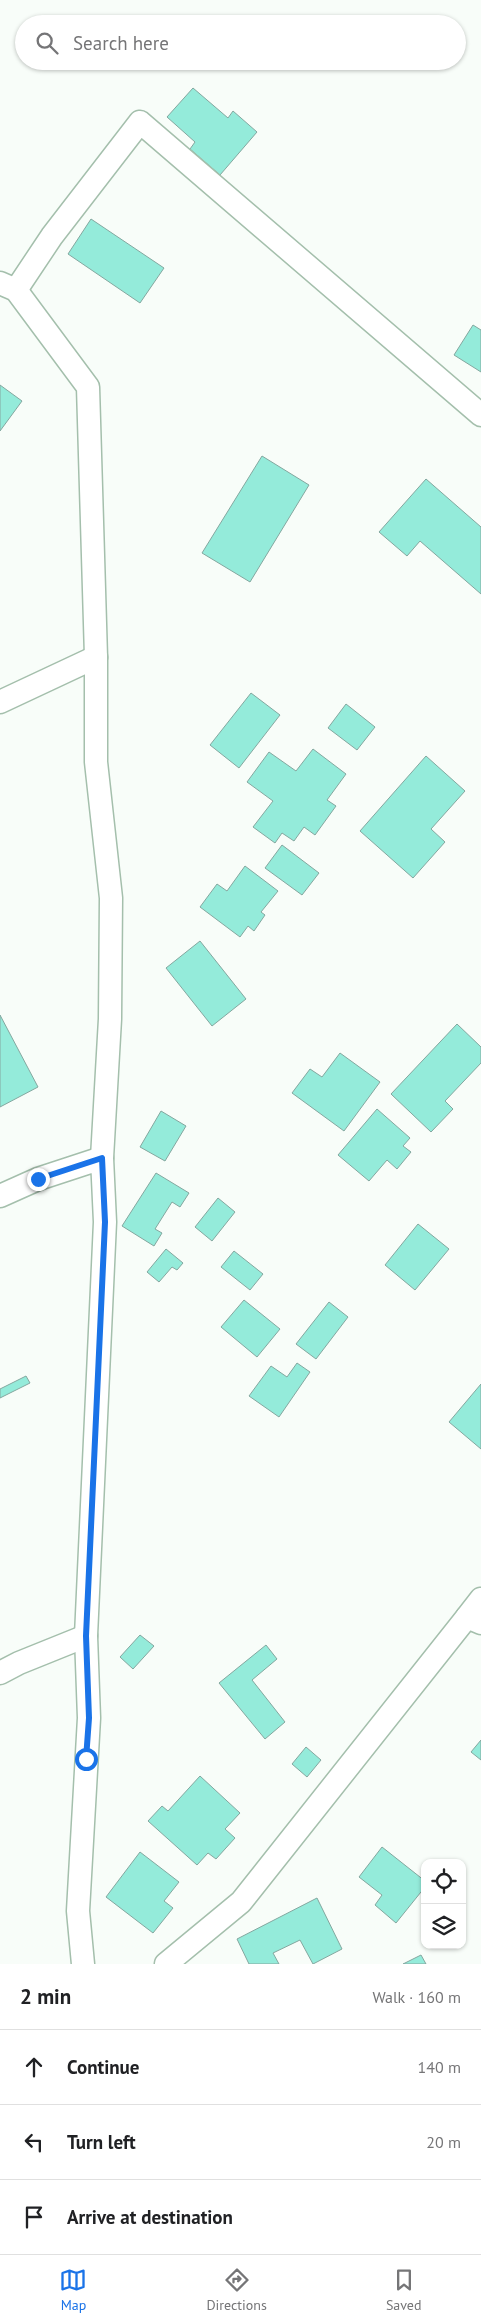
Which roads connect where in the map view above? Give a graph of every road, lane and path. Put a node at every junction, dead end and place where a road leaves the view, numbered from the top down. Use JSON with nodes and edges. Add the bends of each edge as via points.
{"nodes":[{"id":1,"x":8,"y":286,"type":"edge"},
{"id":2,"x":481,"y":415,"type":"edge"},
{"id":3,"x":96,"y":657,"type":"junction"},
{"id":4,"x":0,"y":702,"type":"edge"},
{"id":5,"x":102,"y":1158,"type":"junction"},
{"id":6,"x":0,"y":1196,"type":"edge"},
{"id":7,"x":481,"y":1599,"type":"edge"},
{"id":8,"x":474,"y":1620,"type":"edge"},
{"id":9,"x":86,"y":1636,"type":"junction"},
{"id":10,"x":0,"y":1673,"type":"edge"},
{"id":11,"x":83,"y":1964,"type":"edge"},
{"id":12,"x":166,"y":1964,"type":"edge"}],
"edges":[{"from":1,"to":2,"type":"street","via":[[52,236],[140,122]]},
{"from":1,"to":3,"type":"street","via":[[88,388]]},
{"from":3,"to":4,"type":"street"},
{"from":3,"to":5,"type":"street","via":[[96,762],[111,898],[110,1019]]},
{"from":5,"to":6,"type":"street","via":[[38,1179]]},
{"from":5,"to":9,"type":"street","via":[[105,1222]]},
{"from":7,"to":8,"type":"street"},
{"from":8,"to":12,"type":"street","via":[[241,1902]]},
{"from":9,"to":10,"type":"street"},
{"from":9,"to":11,"type":"street","via":[[89,1718],[78,1910]]}]}
